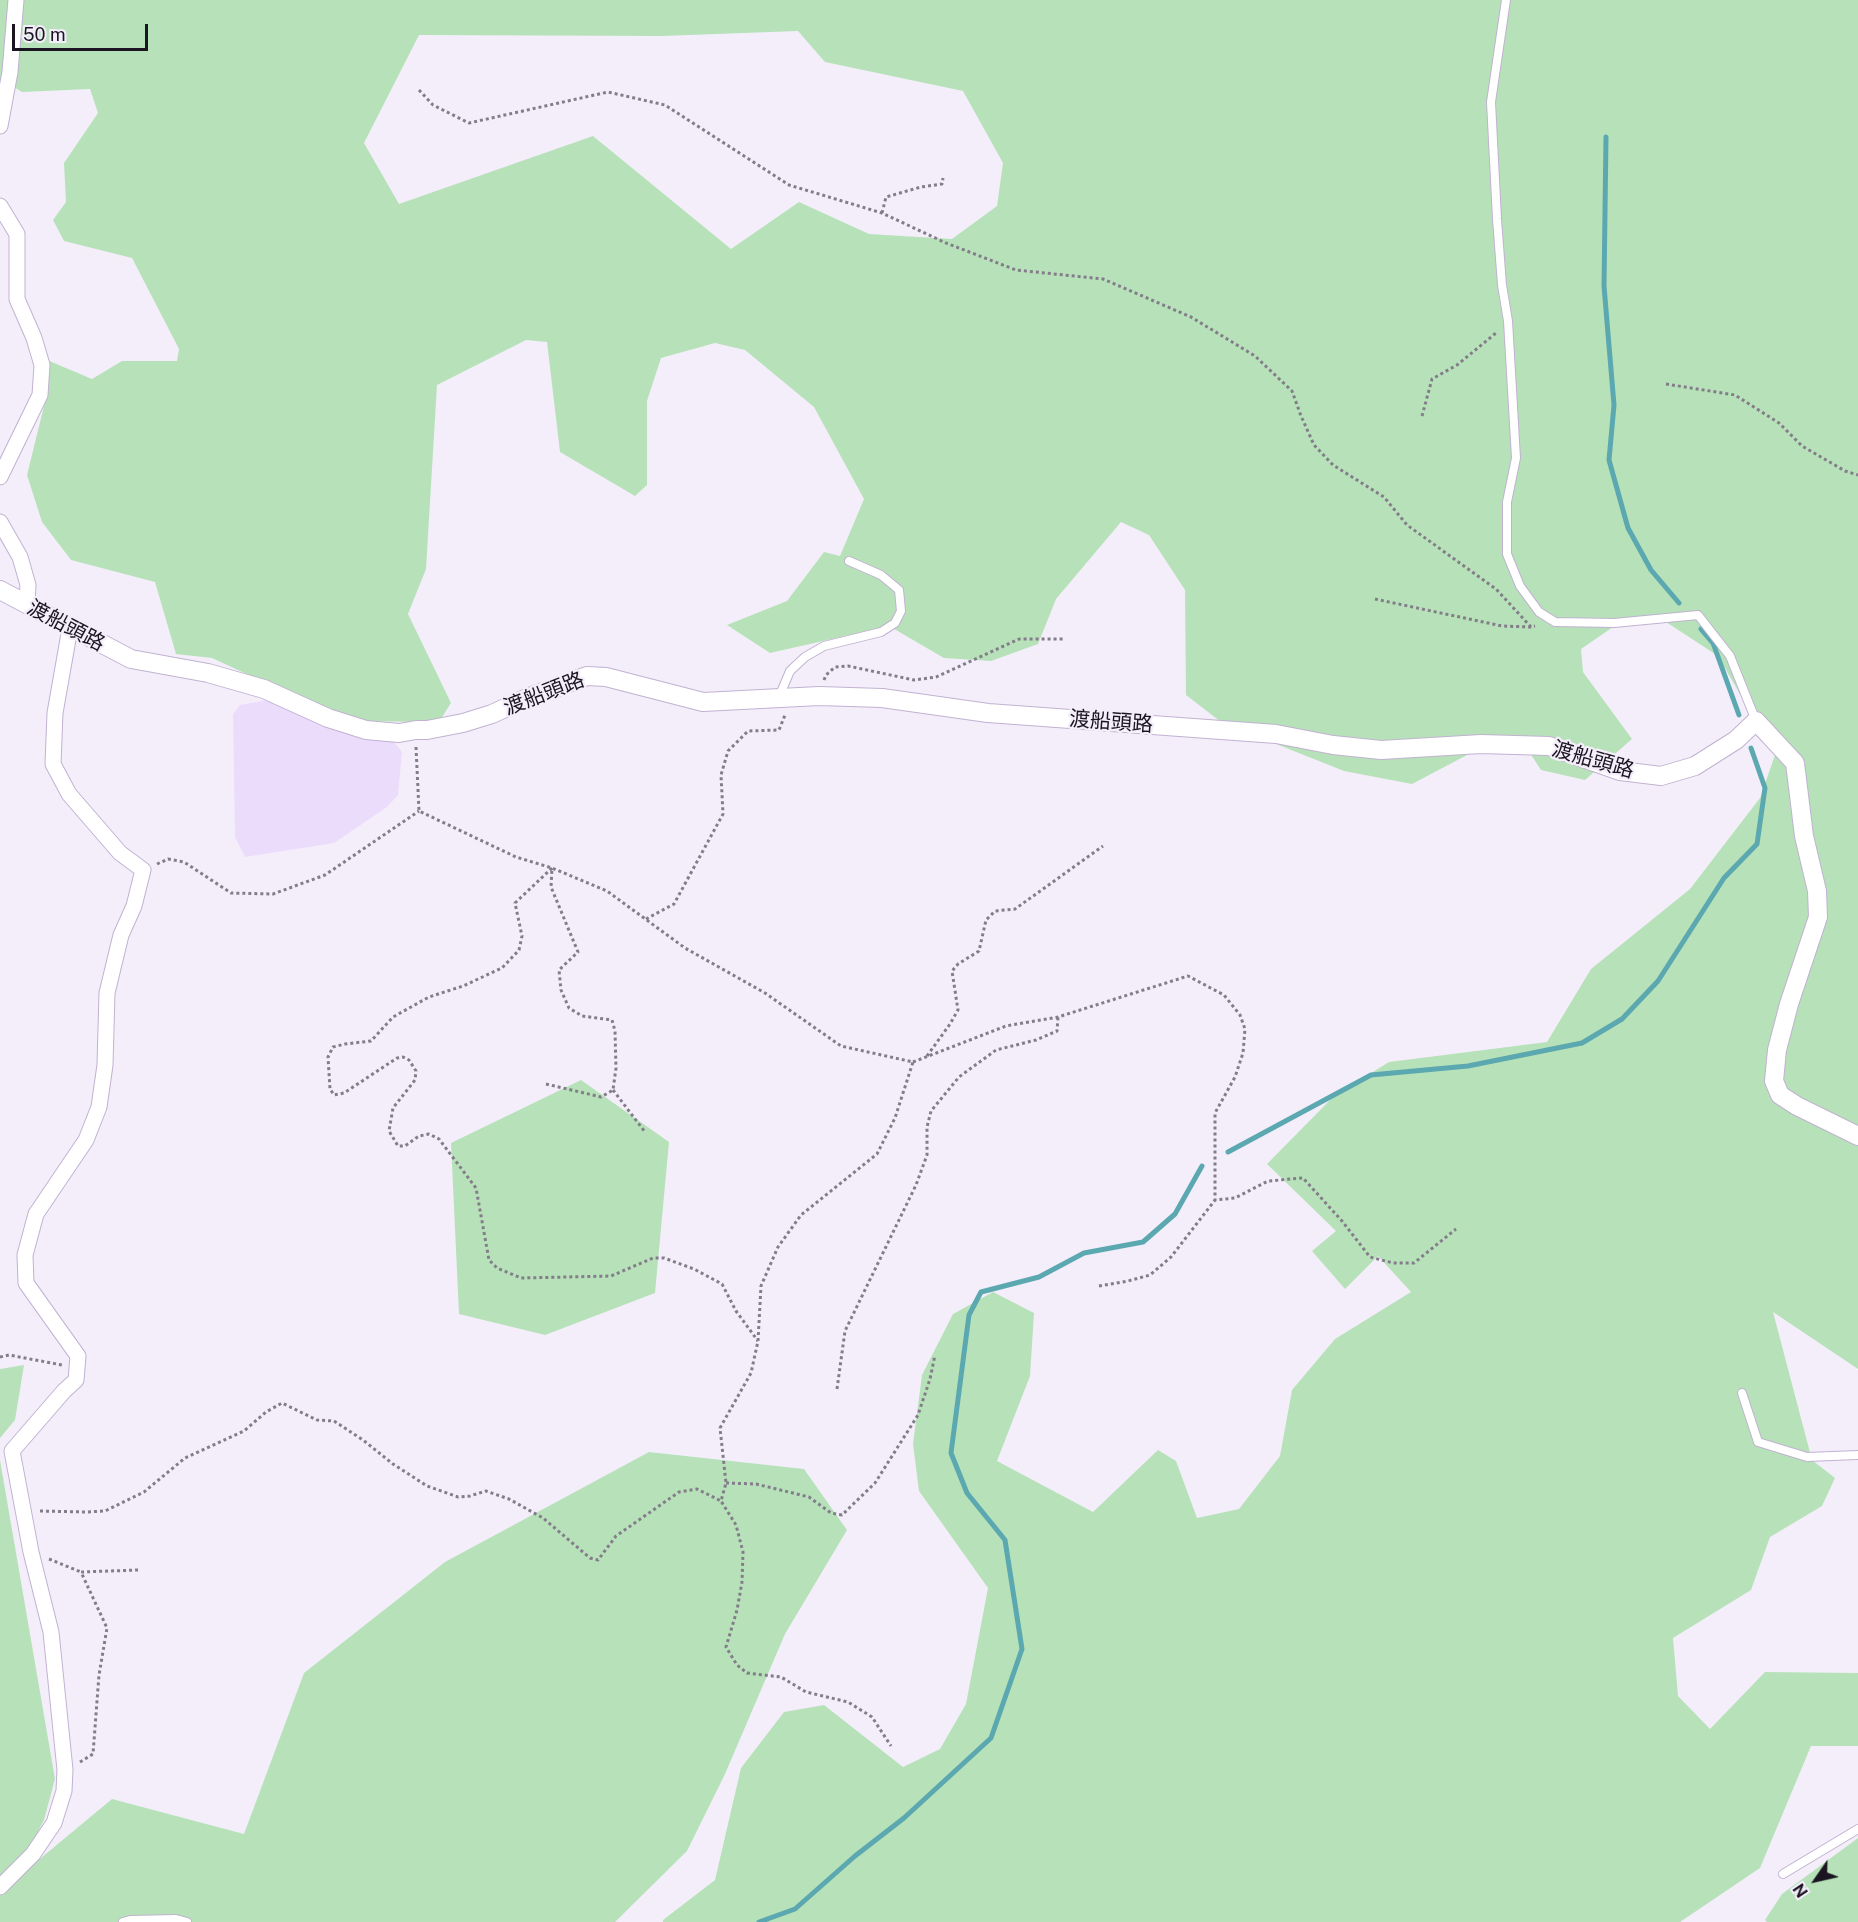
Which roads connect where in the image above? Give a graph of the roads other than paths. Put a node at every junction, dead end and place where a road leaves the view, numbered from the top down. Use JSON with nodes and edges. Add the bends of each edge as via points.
{"nodes":[{"id":1,"x":16,"y":0,"type":"edge"},
{"id":2,"x":1506,"y":0,"type":"edge"},
{"id":3,"x":0,"y":126,"type":"edge"},
{"id":4,"x":0,"y":206,"type":"edge"},
{"id":5,"x":0,"y":477,"type":"edge"},
{"id":6,"x":0,"y":522,"type":"edge"},
{"id":7,"x":849,"y":561,"type":"dead end"},
{"id":8,"x":0,"y":590,"type":"edge"},
{"id":9,"x":27,"y":604,"type":"junction"},
{"id":10,"x":70,"y":628,"type":"junction"},
{"id":11,"x":786,"y":698,"type":"junction"},
{"id":12,"x":1756,"y":721,"type":"junction"},
{"id":13,"x":1858,"y":1136,"type":"edge"},
{"id":14,"x":1742,"y":1393,"type":"dead end"},
{"id":15,"x":1858,"y":1455,"type":"edge"},
{"id":16,"x":1858,"y":1829,"type":"edge"},
{"id":17,"x":1783,"y":1874,"type":"dead end"},
{"id":18,"x":0,"y":1887,"type":"edge"},
{"id":19,"x":123,"y":1922,"type":"edge"},
{"id":20,"x":187,"y":1922,"type":"edge"}],
"edges":[{"from":1,"to":3,"type":"street","via":[[10,72]]},
{"from":2,"to":12,"type":"lane","via":[[1491,102],[1516,458],[1507,502],[1507,554],[1520,586],[1539,612],[1555,622],[1614,623],[1698,615],[1730,656]]},
{"from":4,"to":5,"type":"street","via":[[17,234],[16,299],[42,365],[40,395]]},
{"from":6,"to":9,"type":"street","via":[[20,557],[28,585]]},
{"from":7,"to":11,"type":"lane","via":[[881,575],[899,590],[901,611],[895,623],[881,632],[824,646],[806,657],[790,671]]},
{"from":8,"to":9,"type":"street","name":"渡船頭路"},
{"from":9,"to":10,"type":"street","name":"渡船頭路"},
{"from":10,"to":11,"type":"street","name":"渡船頭路","via":[[131,659],[243,682],[328,718],[399,733],[483,717],[587,676],[606,677],[703,702]]},
{"from":10,"to":18,"type":"street","via":[[55,714],[53,764],[69,794],[120,853],[143,870],[107,993],[105,1065],[99,1107],[86,1140],[36,1214],[25,1255],[26,1283],[78,1356],[76,1380],[12,1451],[51,1632],[65,1770],[64,1791],[54,1823],[33,1854]]},
{"from":11,"to":12,"type":"street","name":"渡船頭路","via":[[882,698],[988,713],[1276,734],[1381,750],[1481,744],[1549,746],[1620,771],[1661,776],[1695,765],[1736,740]]},
{"from":12,"to":13,"type":"street","via":[[1795,763],[1804,836],[1817,891],[1818,917],[1789,1004],[1774,1081],[1780,1095]]},
{"from":14,"to":15,"type":"lane","via":[[1758,1442],[1808,1457]]},
{"from":16,"to":17,"type":"lane"},
{"from":19,"to":20,"type":"lane","via":[[177,1918]]}]}
